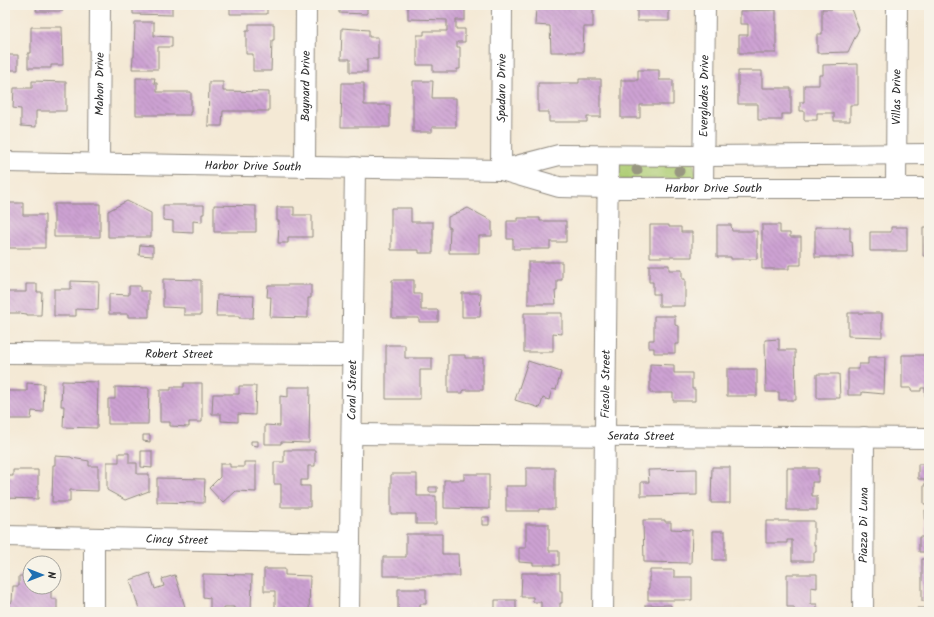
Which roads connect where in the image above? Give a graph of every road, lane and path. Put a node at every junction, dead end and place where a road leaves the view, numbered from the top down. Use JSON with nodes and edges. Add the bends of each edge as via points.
{"nodes":[{"id":1,"x":100,"y":5,"type":"edge"},
{"id":2,"x":306,"y":5,"type":"edge"},
{"id":3,"x":502,"y":5,"type":"edge"},
{"id":4,"x":705,"y":5,"type":"edge"},
{"id":5,"x":897,"y":5,"type":"edge"},
{"id":6,"x":896,"y":154,"type":"junction"},
{"id":7,"x":929,"y":154,"type":"edge"},
{"id":8,"x":608,"y":156,"type":"junction"},
{"id":9,"x":704,"y":156,"type":"junction"},
{"id":10,"x":5,"y":162,"type":"edge"},
{"id":11,"x":98,"y":164,"type":"junction"},
{"id":12,"x":305,"y":167,"type":"junction"},
{"id":13,"x":355,"y":167,"type":"junction"},
{"id":14,"x":501,"y":170,"type":"junction"},
{"id":15,"x":608,"y":188,"type":"junction"},
{"id":16,"x":704,"y":188,"type":"junction"},
{"id":17,"x":896,"y":188,"type":"junction"},
{"id":18,"x":929,"y":188,"type":"edge"},
{"id":19,"x":5,"y":353,"type":"edge"},
{"id":20,"x":352,"y":355,"type":"junction"},
{"id":21,"x":352,"y":434,"type":"junction"},
{"id":22,"x":604,"y":435,"type":"junction"},
{"id":23,"x":864,"y":437,"type":"junction"},
{"id":24,"x":929,"y":438,"type":"edge"},
{"id":25,"x":5,"y":536,"type":"edge"},
{"id":26,"x":94,"y":538,"type":"junction"},
{"id":27,"x":350,"y":543,"type":"junction"},
{"id":28,"x":94,"y":612,"type":"edge"},
{"id":29,"x":349,"y":612,"type":"edge"},
{"id":30,"x":603,"y":612,"type":"edge"},
{"id":31,"x":863,"y":612,"type":"edge"}],
"edges":[{"from":1,"to":11,"type":"street","name":"Mahon Drive"},
{"from":2,"to":12,"type":"street","name":"Baynard Drive"},
{"from":3,"to":14,"type":"street","name":"Spadaro Drive"},
{"from":4,"to":9,"type":"street","name":"Everglades Drive"},
{"from":5,"to":6,"type":"street","name":"Villas Drive"},
{"from":6,"to":7,"type":"street","name":"Harbor Drive South"},
{"from":6,"to":9,"type":"street","name":"Harbor Drive South"},
{"from":6,"to":17,"type":"street","name":"Villas Drive"},
{"from":8,"to":9,"type":"street","name":"Harbor Drive South"},
{"from":8,"to":14,"type":"street","name":"Harbor Drive South","via":[[559,155]]},
{"from":8,"to":15,"type":"street","name":"Fiesole Street"},
{"from":9,"to":16,"type":"street","name":"Everglades Drive"},
{"from":10,"to":11,"type":"street","name":"Harbor Drive South"},
{"from":11,"to":12,"type":"street","name":"Harbor Drive South"},
{"from":12,"to":13,"type":"street","name":"Harbor Drive South"},
{"from":13,"to":14,"type":"street","name":"Harbor Drive South"},
{"from":13,"to":20,"type":"street","name":"Coral Street"},
{"from":14,"to":15,"type":"street","name":"Harbor Drive South","via":[[559,187]]},
{"from":15,"to":16,"type":"street","name":"Harbor Drive South"},
{"from":15,"to":22,"type":"street","name":"Fiesole Street"},
{"from":16,"to":17,"type":"street","name":"Harbor Drive South"},
{"from":17,"to":18,"type":"street","name":"Harbor Drive South"},
{"from":19,"to":20,"type":"street","name":"Robert Street"},
{"from":20,"to":21,"type":"street","name":"Coral Street"},
{"from":21,"to":22,"type":"street","name":"Serata Street"},
{"from":21,"to":27,"type":"street","name":"Coral Street"},
{"from":22,"to":23,"type":"street","name":"Serata Street"},
{"from":22,"to":30,"type":"street","name":"Fiesole Street"},
{"from":23,"to":24,"type":"street","name":"Serata Street"},
{"from":23,"to":31,"type":"street","name":"Piazza Di Luna"},
{"from":25,"to":26,"type":"street","name":"Cincy Street"},
{"from":26,"to":27,"type":"street","name":"Cincy Street"},
{"from":26,"to":28,"type":"street"},
{"from":27,"to":29,"type":"street","name":"Coral Street"}]}
